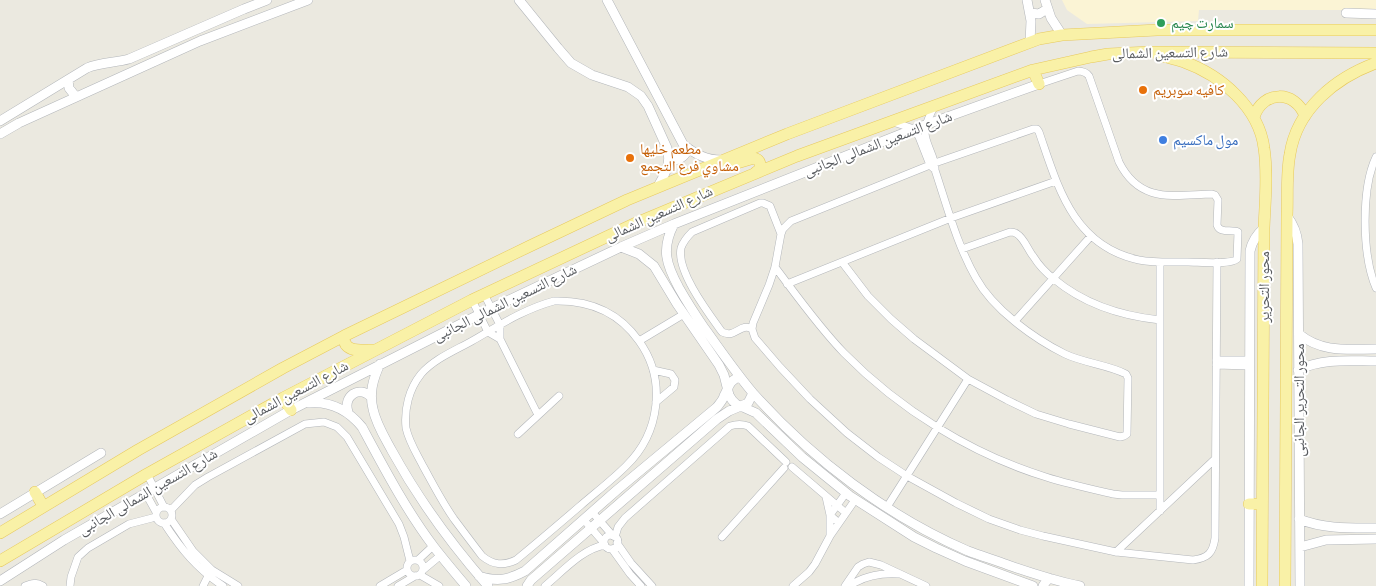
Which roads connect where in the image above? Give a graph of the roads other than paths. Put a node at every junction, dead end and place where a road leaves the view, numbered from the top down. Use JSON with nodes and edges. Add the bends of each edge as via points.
{"nodes":[{"id":1,"x":267,"y":0,"type":"edge"},
{"id":2,"x":308,"y":0,"type":"edge"},
{"id":3,"x":519,"y":0,"type":"edge"},
{"id":4,"x":607,"y":0,"type":"edge"},
{"id":5,"x":1027,"y":0,"type":"edge"},
{"id":6,"x":1046,"y":4,"type":"edge"},
{"id":7,"x":1030,"y":13,"type":"junction"},
{"id":8,"x":1346,"y":13,"type":"dead end"},
{"id":9,"x":1376,"y":14,"type":"edge"},
{"id":10,"x":1376,"y":30,"type":"edge"},
{"id":11,"x":1062,"y":35,"type":"junction"},
{"id":12,"x":1030,"y":42,"type":"junction"},
{"id":13,"x":1148,"y":52,"type":"junction"},
{"id":14,"x":1376,"y":53,"type":"edge"},
{"id":15,"x":115,"y":62,"type":"junction"},
{"id":16,"x":1376,"y":63,"type":"edge"},
{"id":17,"x":1033,"y":70,"type":"junction"},
{"id":18,"x":68,"y":80,"type":"junction"},
{"id":19,"x":114,"y":80,"type":"junction"},
{"id":20,"x":1039,"y":84,"type":"junction"},
{"id":21,"x":76,"y":97,"type":"junction"},
{"id":22,"x":934,"y":106,"type":"junction"},
{"id":23,"x":1305,"y":116,"type":"junction"},
{"id":24,"x":1254,"y":117,"type":"junction"},
{"id":25,"x":0,"y":121,"type":"edge"},
{"id":26,"x":892,"y":122,"type":"junction"},
{"id":27,"x":927,"y":125,"type":"junction"},
{"id":28,"x":914,"y":129,"type":"junction"},
{"id":29,"x":0,"y":134,"type":"edge"},
{"id":30,"x":688,"y":148,"type":"junction"},
{"id":31,"x":1376,"y":157,"type":"edge"},
{"id":32,"x":669,"y":159,"type":"junction"},
{"id":33,"x":724,"y":160,"type":"junction"},
{"id":34,"x":933,"y":166,"type":"junction"},
{"id":35,"x":756,"y":172,"type":"junction"},
{"id":36,"x":690,"y":174,"type":"junction"},
{"id":37,"x":1056,"y":181,"type":"junction"},
{"id":38,"x":657,"y":188,"type":"junction"},
{"id":39,"x":1287,"y":216,"type":"junction"},
{"id":40,"x":951,"y":218,"type":"junction"},
{"id":41,"x":674,"y":224,"type":"junction"},
{"id":42,"x":1264,"y":228,"type":"junction"},
{"id":43,"x":781,"y":234,"type":"junction"},
{"id":44,"x":1091,"y":236,"type":"junction"},
{"id":45,"x":621,"y":247,"type":"junction"},
{"id":46,"x":962,"y":249,"type":"junction"},
{"id":47,"x":842,"y":262,"type":"junction"},
{"id":48,"x":1160,"y":262,"type":"junction"},
{"id":49,"x":1217,"y":262,"type":"junction"},
{"id":50,"x":775,"y":267,"type":"junction"},
{"id":51,"x":669,"y":269,"type":"junction"},
{"id":52,"x":660,"y":274,"type":"junction"},
{"id":53,"x":1053,"y":278,"type":"junction"},
{"id":54,"x":787,"y":284,"type":"junction"},
{"id":55,"x":1376,"y":288,"type":"edge"},
{"id":56,"x":484,"y":294,"type":"junction"},
{"id":57,"x":472,"y":300,"type":"junction"},
{"id":58,"x":492,"y":308,"type":"junction"},
{"id":59,"x":479,"y":314,"type":"junction"},
{"id":60,"x":684,"y":314,"type":"junction"},
{"id":61,"x":1160,"y":320,"type":"junction"},
{"id":62,"x":1015,"y":321,"type":"junction"},
{"id":63,"x":500,"y":325,"type":"junction"},
{"id":64,"x":752,"y":329,"type":"junction"},
{"id":65,"x":488,"y":332,"type":"junction"},
{"id":66,"x":1299,"y":334,"type":"junction"},
{"id":67,"x":344,"y":336,"type":"junction"},
{"id":68,"x":500,"y":339,"type":"junction"},
{"id":69,"x":640,"y":341,"type":"junction"},
{"id":70,"x":1376,"y":349,"type":"edge"},
{"id":71,"x":376,"y":350,"type":"junction"},
{"id":72,"x":1376,"y":360,"type":"edge"},
{"id":73,"x":1216,"y":363,"type":"junction"},
{"id":74,"x":1250,"y":363,"type":"junction"},
{"id":75,"x":380,"y":364,"type":"junction"},
{"id":76,"x":653,"y":370,"type":"junction"},
{"id":77,"x":1298,"y":370,"type":"junction"},
{"id":78,"x":740,"y":377,"type":"junction"},
{"id":79,"x":968,"y":379,"type":"junction"},
{"id":80,"x":727,"y":389,"type":"junction"},
{"id":81,"x":753,"y":393,"type":"junction"},
{"id":82,"x":559,"y":396,"type":"dead end"},
{"id":83,"x":371,"y":397,"type":"junction"},
{"id":84,"x":284,"y":398,"type":"junction"},
{"id":85,"x":656,"y":402,"type":"junction"},
{"id":86,"x":304,"y":403,"type":"junction"},
{"id":87,"x":741,"y":407,"type":"junction"},
{"id":88,"x":291,"y":410,"type":"junction"},
{"id":89,"x":348,"y":412,"type":"junction"},
{"id":90,"x":538,"y":416,"type":"junction"},
{"id":91,"x":938,"y":427,"type":"junction"},
{"id":92,"x":518,"y":434,"type":"dead end"},
{"id":93,"x":101,"y":453,"type":"dead end"},
{"id":94,"x":1215,"y":459,"type":"junction"},
{"id":95,"x":787,"y":466,"type":"junction"},
{"id":96,"x":147,"y":474,"type":"junction"},
{"id":97,"x":907,"y":476,"type":"junction"},
{"id":98,"x":609,"y":481,"type":"junction"},
{"id":99,"x":155,"y":488,"type":"junction"},
{"id":100,"x":617,"y":490,"type":"junction"},
{"id":101,"x":598,"y":491,"type":"junction"},
{"id":102,"x":35,"y":492,"type":"junction"},
{"id":103,"x":846,"y":493,"type":"junction"},
{"id":104,"x":146,"y":494,"type":"junction"},
{"id":105,"x":1160,"y":495,"type":"junction"},
{"id":106,"x":826,"y":497,"type":"junction"},
{"id":107,"x":606,"y":500,"type":"junction"},
{"id":108,"x":855,"y":500,"type":"junction"},
{"id":109,"x":1249,"y":504,"type":"junction"},
{"id":110,"x":1262,"y":504,"type":"junction"},
{"id":111,"x":43,"y":506,"type":"junction"},
{"id":112,"x":837,"y":506,"type":"junction"},
{"id":113,"x":167,"y":508,"type":"junction"},
{"id":114,"x":887,"y":508,"type":"junction"},
{"id":115,"x":1160,"y":511,"type":"junction"},
{"id":116,"x":592,"y":512,"type":"junction"},
{"id":117,"x":0,"y":514,"type":"edge"},
{"id":118,"x":846,"y":514,"type":"junction"},
{"id":119,"x":156,"y":515,"type":"junction"},
{"id":120,"x":830,"y":516,"type":"junction"},
{"id":121,"x":584,"y":520,"type":"junction"},
{"id":122,"x":599,"y":520,"type":"junction"},
{"id":123,"x":1299,"y":520,"type":"junction"},
{"id":124,"x":167,"y":521,"type":"junction"},
{"id":125,"x":839,"y":523,"type":"junction"},
{"id":126,"x":441,"y":528,"type":"junction"},
{"id":127,"x":591,"y":528,"type":"junction"},
{"id":128,"x":1376,"y":528,"type":"edge"},
{"id":129,"x":0,"y":533,"type":"edge"},
{"id":130,"x":830,"y":536,"type":"junction"},
{"id":131,"x":722,"y":537,"type":"dead end"},
{"id":132,"x":1376,"y":539,"type":"edge"},
{"id":133,"x":611,"y":542,"type":"junction"},
{"id":134,"x":432,"y":543,"type":"junction"},
{"id":135,"x":1300,"y":547,"type":"junction"},
{"id":136,"x":1116,"y":552,"type":"junction"},
{"id":137,"x":441,"y":555,"type":"junction"},
{"id":138,"x":460,"y":555,"type":"junction"},
{"id":139,"x":414,"y":560,"type":"junction"},
{"id":140,"x":0,"y":561,"type":"edge"},
{"id":141,"x":448,"y":564,"type":"junction"},
{"id":142,"x":407,"y":570,"type":"junction"},
{"id":143,"x":419,"y":574,"type":"junction"},
{"id":144,"x":902,"y":574,"type":"junction"},
{"id":145,"x":208,"y":576,"type":"junction"},
{"id":146,"x":479,"y":576,"type":"junction"},
{"id":147,"x":1049,"y":578,"type":"junction"},
{"id":148,"x":0,"y":581,"type":"edge"},
{"id":149,"x":1248,"y":584,"type":"edge"},
{"id":150,"x":25,"y":586,"type":"edge"},
{"id":151,"x":43,"y":586,"type":"edge"},
{"id":152,"x":70,"y":586,"type":"edge"},
{"id":153,"x":203,"y":586,"type":"edge"},
{"id":154,"x":223,"y":586,"type":"edge"},
{"id":155,"x":238,"y":586,"type":"edge"},
{"id":156,"x":380,"y":586,"type":"edge"},
{"id":157,"x":398,"y":586,"type":"edge"},
{"id":158,"x":439,"y":586,"type":"edge"},
{"id":159,"x":466,"y":586,"type":"edge"},
{"id":160,"x":488,"y":586,"type":"edge"},
{"id":161,"x":527,"y":586,"type":"edge"},
{"id":162,"x":545,"y":586,"type":"edge"},
{"id":163,"x":641,"y":586,"type":"edge"},
{"id":164,"x":652,"y":586,"type":"edge"},
{"id":165,"x":793,"y":586,"type":"edge"},
{"id":166,"x":847,"y":586,"type":"edge"},
{"id":167,"x":926,"y":586,"type":"edge"},
{"id":168,"x":1033,"y":586,"type":"edge"},
{"id":169,"x":1043,"y":586,"type":"edge"},
{"id":170,"x":1077,"y":586,"type":"edge"},
{"id":171,"x":1262,"y":586,"type":"edge"},
{"id":172,"x":1285,"y":586,"type":"edge"},
{"id":173,"x":1300,"y":586,"type":"edge"}],
"edges":[{"from":1,"to":15,"type":"street"},
{"from":2,"to":19,"type":"street","via":[[200,41]]},
{"from":3,"to":32,"type":"street","via":[[571,62],[592,75],[628,87],[641,96],[667,148]]},
{"from":4,"to":30,"type":"street","via":[[678,136]]},
{"from":5,"to":7,"type":"street"},
{"from":6,"to":7,"type":"street","via":[[1039,14]]},
{"from":6,"to":11,"type":"street"},
{"from":7,"to":12,"type":"street"},
{"from":8,"to":9,"type":"street"},
{"from":10,"to":11,"type":"main road","name":"شارع التسعين الشمالى","via":[[1157,30]]},
{"from":11,"to":12,"type":"main road","name":"شارع التسعين الشمالى"},
{"from":12,"to":33,"type":"main road","name":"شارع التسعين الشمالى"},
{"from":13,"to":14,"type":"main road","name":"شارع التسعين الشمالى"},
{"from":13,"to":17,"type":"main road","name":"شارع التسعين الشمالى","via":[[1108,54]]},
{"from":13,"to":24,"type":"main road","name":"محور التحرير","via":[[1185,62],[1205,72],[1229,88]]},
{"from":15,"to":18,"type":"street","via":[[87,68]]},
{"from":15,"to":19,"type":"street","via":[[118,69]]},
{"from":16,"to":23,"type":"main road","name":"محور التحرير","via":[[1351,73],[1333,86]]},
{"from":17,"to":20,"type":"main road"},
{"from":17,"to":22,"type":"main road","name":"شارع التسعين الشمالى"},
{"from":18,"to":21,"type":"street","via":[[69,88]]},
{"from":18,"to":25,"type":"street"},
{"from":19,"to":21,"type":"street"},
{"from":20,"to":27,"type":"street","name":"شارع التسعين الشمالى الجانبى"},
{"from":20,"to":49,"type":"street","via":[[1084,72],[1089,76],[1119,162],[1130,180],[1157,194],[1216,195],[1218,228],[1238,233],[1237,259]]},
{"from":21,"to":29,"type":"street"},
{"from":22,"to":26,"type":"main road","name":"شارع التسعين الشمالى"},
{"from":22,"to":27,"type":"street"},
{"from":23,"to":24,"type":"main road","via":[[1297,103],[1279,96],[1265,101]]},
{"from":23,"to":39,"type":"main road","name":"محور التحرير","via":[[1295,135],[1290,156]]},
{"from":24,"to":42,"type":"main road","name":"محور التحرير","via":[[1264,148]]},
{"from":26,"to":28,"type":"street"},
{"from":26,"to":35,"type":"main road","name":"شارع التسعين الشمالى"},
{"from":27,"to":28,"type":"street","name":"شارع التسعين الشمالى الجانبى"},
{"from":27,"to":34,"type":"street","via":[[926,136]]},
{"from":28,"to":34,"type":"street"},
{"from":28,"to":41,"type":"street","name":"شارع التسعين الشمالى الجانبى"},
{"from":30,"to":32,"type":"street","via":[[681,158]]},
{"from":30,"to":33,"type":"street","via":[[711,159]]},
{"from":31,"to":55,"type":"street","via":[[1367,188],[1366,217],[1368,262]]},
{"from":32,"to":38,"type":"street","via":[[667,171]]},
{"from":33,"to":36,"type":"main road","name":"شارع التسعين الشمالى"},
{"from":34,"to":37,"type":"street","via":[[1036,128]]},
{"from":34,"to":40,"type":"street"},
{"from":34,"to":43,"type":"street","via":[[791,221]]},
{"from":35,"to":36,"type":"main road","via":[[760,164],[752,158],[705,174]]},
{"from":35,"to":56,"type":"main road","name":"شارع التسعين الشمالى","via":[[636,223]]},
{"from":36,"to":38,"type":"main road","name":"شارع التسعين الشمالى"},
{"from":37,"to":40,"type":"street"},
{"from":37,"to":44,"type":"street","via":[[1070,210]]},
{"from":38,"to":67,"type":"main road","name":"شارع التسعين الشمالى"},
{"from":39,"to":66,"type":"street","name":"محور التحرير الجانبى","via":[[1298,238]]},
{"from":39,"to":172,"type":"main road","name":"محور التحرير"},
{"from":40,"to":46,"type":"street"},
{"from":40,"to":47,"type":"street"},
{"from":41,"to":45,"type":"street","name":"شارع التسعين الشمالى الجانبى"},
{"from":41,"to":51,"type":"street","via":[[666,250]]},
{"from":42,"to":74,"type":"street","via":[[1255,237],[1250,251]]},
{"from":42,"to":110,"type":"main road","name":"محور التحرير"},
{"from":43,"to":50,"type":"street"},
{"from":43,"to":64,"type":"street","via":[[770,206],[760,203],[692,232],[681,248],[683,268],[722,332],[731,335],[745,327]]},
{"from":44,"to":48,"type":"street","via":[[1120,254]]},
{"from":44,"to":53,"type":"street"},
{"from":45,"to":52,"type":"street","via":[[647,259]]},
{"from":45,"to":58,"type":"street","name":"شارع التسعين الشمالى الجانبى"},
{"from":46,"to":53,"type":"street","via":[[1015,233]]},
{"from":46,"to":62,"type":"street","via":[[976,279],[994,303]]},
{"from":47,"to":54,"type":"street"},
{"from":47,"to":79,"type":"street","via":[[890,319]]},
{"from":48,"to":49,"type":"street"},
{"from":48,"to":61,"type":"street"},
{"from":49,"to":73,"type":"street"},
{"from":50,"to":54,"type":"street"},
{"from":50,"to":64,"type":"street"},
{"from":51,"to":52,"type":"street"},
{"from":51,"to":78,"type":"street","via":[[692,310]]},
{"from":52,"to":60,"type":"street"},
{"from":53,"to":61,"type":"street","via":[[1092,303],[1119,313]]},
{"from":53,"to":62,"type":"street"},
{"from":54,"to":91,"type":"street","via":[[813,319],[855,363],[905,406]]},
{"from":56,"to":57,"type":"main road","name":"شارع التسعين الشمالى"},
{"from":56,"to":58,"type":"street"},
{"from":57,"to":59,"type":"street"},
{"from":57,"to":71,"type":"main road","name":"شارع التسعين الشمالى"},
{"from":58,"to":59,"type":"street","name":"شارع التسعين الشمالى الجانبى"},
{"from":58,"to":63,"type":"street"},
{"from":59,"to":65,"type":"street"},
{"from":59,"to":75,"type":"street","name":"شارع التسعين الشمالى الجانبى"},
{"from":60,"to":69,"type":"street"},
{"from":60,"to":80,"type":"street","via":[[719,365]]},
{"from":61,"to":105,"type":"street"},
{"from":62,"to":79,"type":"street","via":[[1066,354],[1126,374],[1126,435],[1120,437],[1036,414]]},
{"from":63,"to":65,"type":"street"},
{"from":63,"to":68,"type":"street"},
{"from":63,"to":69,"type":"street","via":[[539,305],[570,301],[587,303],[617,317]]},
{"from":64,"to":97,"type":"street","via":[[755,338],[810,399],[847,433]]},
{"from":65,"to":68,"type":"street"},
{"from":65,"to":101,"type":"street","via":[[430,366],[412,388],[408,401],[406,429],[410,442],[454,519],[482,556],[502,565],[516,560]]},
{"from":66,"to":70,"type":"street","via":[[1314,345],[1324,347]]},
{"from":66,"to":77,"type":"street","name":"محور التحرير الجانبى"},
{"from":67,"to":71,"type":"main road","via":[[345,345],[349,348]]},
{"from":67,"to":111,"type":"main road","name":"شارع التسعين الشمالى","via":[[226,399]]},
{"from":68,"to":90,"type":"street"},
{"from":69,"to":76,"type":"street"},
{"from":71,"to":84,"type":"main road","name":"شارع التسعين الشمالى"},
{"from":72,"to":77,"type":"street","via":[[1324,361]]},
{"from":73,"to":74,"type":"street"},
{"from":73,"to":94,"type":"street"},
{"from":74,"to":109,"type":"street"},
{"from":75,"to":83,"type":"street"},
{"from":75,"to":86,"type":"street","name":"شارع التسعين الشمالى الجانبى"},
{"from":76,"to":85,"type":"street"},
{"from":76,"to":85,"type":"street","via":[[671,374],[675,380],[672,389]]},
{"from":77,"to":123,"type":"street","name":"محور التحرير الجانبى"},
{"from":78,"to":80,"type":"street","via":[[730,382]]},
{"from":78,"to":81,"type":"street"},
{"from":79,"to":91,"type":"street"},
{"from":80,"to":87,"type":"street","via":[[732,400]]},
{"from":80,"to":100,"type":"street","via":[[717,407]]},
{"from":81,"to":87,"type":"street","via":[[748,403]]},
{"from":81,"to":114,"type":"street","via":[[810,450]]},
{"from":82,"to":90,"type":"street"},
{"from":83,"to":89,"type":"street","via":[[364,392],[355,393],[347,403]]},
{"from":83,"to":126,"type":"street","via":[[375,419],[407,478]]},
{"from":84,"to":88,"type":"main road"},
{"from":84,"to":96,"type":"main road","name":"شارع التسعين الشمالى"},
{"from":85,"to":98,"type":"street","via":[[654,420],[642,446]]},
{"from":86,"to":88,"type":"street","name":"شارع التسعين الشمالى الجانبى"},
{"from":86,"to":89,"type":"street","via":[[320,402]]},
{"from":87,"to":103,"type":"street","via":[[756,414]]},
{"from":87,"to":122,"type":"street","via":[[717,419]]},
{"from":88,"to":99,"type":"street","name":"شارع التسعين الشمالى الجانبى"},
{"from":89,"to":134,"type":"street","via":[[362,427],[394,486]]},
{"from":90,"to":92,"type":"street"},
{"from":91,"to":97,"type":"street"},
{"from":91,"to":105,"type":"street","via":[[1000,460],[1047,477],[1113,494]]},
{"from":93,"to":102,"type":"street"},
{"from":94,"to":115,"type":"street"},
{"from":94,"to":136,"type":"street","via":[[1215,538],[1209,554],[1193,560]]},
{"from":95,"to":106,"type":"street"},
{"from":95,"to":131,"type":"street"},
{"from":95,"to":133,"type":"street","via":[[748,426],[730,426],[625,518]]},
{"from":96,"to":99,"type":"street"},
{"from":96,"to":140,"type":"main road","name":"شارع التسعين الشمالى"},
{"from":97,"to":114,"type":"street"},
{"from":97,"to":136,"type":"street","via":[[988,519],[1043,536]]},
{"from":98,"to":100,"type":"street"},
{"from":98,"to":101,"type":"street"},
{"from":99,"to":104,"type":"street","name":"شارع التسعين الشمالى الجانبى"},
{"from":99,"to":113,"type":"street"},
{"from":100,"to":107,"type":"street"},
{"from":101,"to":107,"type":"street"},
{"from":102,"to":111,"type":"main road"},
{"from":102,"to":117,"type":"street"},
{"from":103,"to":108,"type":"street"},
{"from":103,"to":112,"type":"street"},
{"from":104,"to":119,"type":"street"},
{"from":104,"to":148,"type":"street","name":"شارع التسعين الشمالى الجانبى"},
{"from":105,"to":115,"type":"street"},
{"from":106,"to":112,"type":"street"},
{"from":106,"to":120,"type":"street"},
{"from":107,"to":116,"type":"street"},
{"from":108,"to":118,"type":"street"},
{"from":108,"to":168,"type":"street","via":[[936,548]]},
{"from":109,"to":110,"type":"main road"},
{"from":109,"to":149,"type":"street"},
{"from":110,"to":171,"type":"main road","name":"محور التحرير"},
{"from":111,"to":129,"type":"main road","name":"شارع التسعين الشمالى"},
{"from":112,"to":118,"type":"street"},
{"from":112,"to":120,"type":"street"},
{"from":113,"to":119,"type":"street","via":[[159,508]]},
{"from":113,"to":124,"type":"street","via":[[172,515]]},
{"from":113,"to":139,"type":"street","via":[[208,476],[305,424],[324,422],[337,427],[347,437],[399,524]]},
{"from":114,"to":147,"type":"street","via":[[969,551]]},
{"from":115,"to":136,"type":"street"},
{"from":116,"to":121,"type":"street"},
{"from":116,"to":122,"type":"street"},
{"from":118,"to":125,"type":"street"},
{"from":119,"to":124,"type":"street","via":[[159,521]]},
{"from":119,"to":152,"type":"street","via":[[129,524],[88,548],[78,557],[70,576]]},
{"from":120,"to":125,"type":"street"},
{"from":120,"to":130,"type":"street"},
{"from":121,"to":127,"type":"street"},
{"from":121,"to":146,"type":"street","via":[[514,577],[502,580]]},
{"from":122,"to":127,"type":"street"},
{"from":122,"to":133,"type":"street"},
{"from":123,"to":128,"type":"street","via":[[1332,528]]},
{"from":123,"to":135,"type":"street","name":"محور التحرير الجانبى"},
{"from":124,"to":145,"type":"street","via":[[176,541]]},
{"from":124,"to":155,"type":"street","via":[[212,570]]},
{"from":125,"to":130,"type":"street"},
{"from":126,"to":134,"type":"street","via":[[433,532]]},
{"from":126,"to":138,"type":"street"},
{"from":127,"to":133,"type":"street"},
{"from":127,"to":161,"type":"street"},
{"from":130,"to":165,"type":"street","via":[[815,564]]},
{"from":132,"to":135,"type":"street","via":[[1326,540]]},
{"from":133,"to":162,"type":"street","via":[[584,553]]},
{"from":133,"to":163,"type":"street"},
{"from":133,"to":164,"type":"street"},
{"from":134,"to":137,"type":"street"},
{"from":134,"to":139,"type":"street"},
{"from":135,"to":173,"type":"street","name":"محور التحرير الجانبى"},
{"from":137,"to":141,"type":"street"},
{"from":137,"to":143,"type":"street"},
{"from":138,"to":141,"type":"street","via":[[457,563]]},
{"from":138,"to":146,"type":"street"},
{"from":139,"to":142,"type":"street","via":[[407,565]]},
{"from":139,"to":143,"type":"street","via":[[422,563]]},
{"from":141,"to":159,"type":"street"},
{"from":142,"to":143,"type":"street","via":[[410,574]]},
{"from":142,"to":156,"type":"street"},
{"from":143,"to":157,"type":"street"},
{"from":143,"to":158,"type":"street"},
{"from":144,"to":166,"type":"street","via":[[875,575]]},
{"from":144,"to":166,"type":"street","via":[[869,562],[858,567]]},
{"from":144,"to":167,"type":"street"},
{"from":145,"to":153,"type":"street"},
{"from":145,"to":154,"type":"street"},
{"from":146,"to":160,"type":"street"},
{"from":147,"to":169,"type":"street"},
{"from":147,"to":170,"type":"street"},
{"from":150,"to":151,"type":"street","via":[[31,583]]}]}
